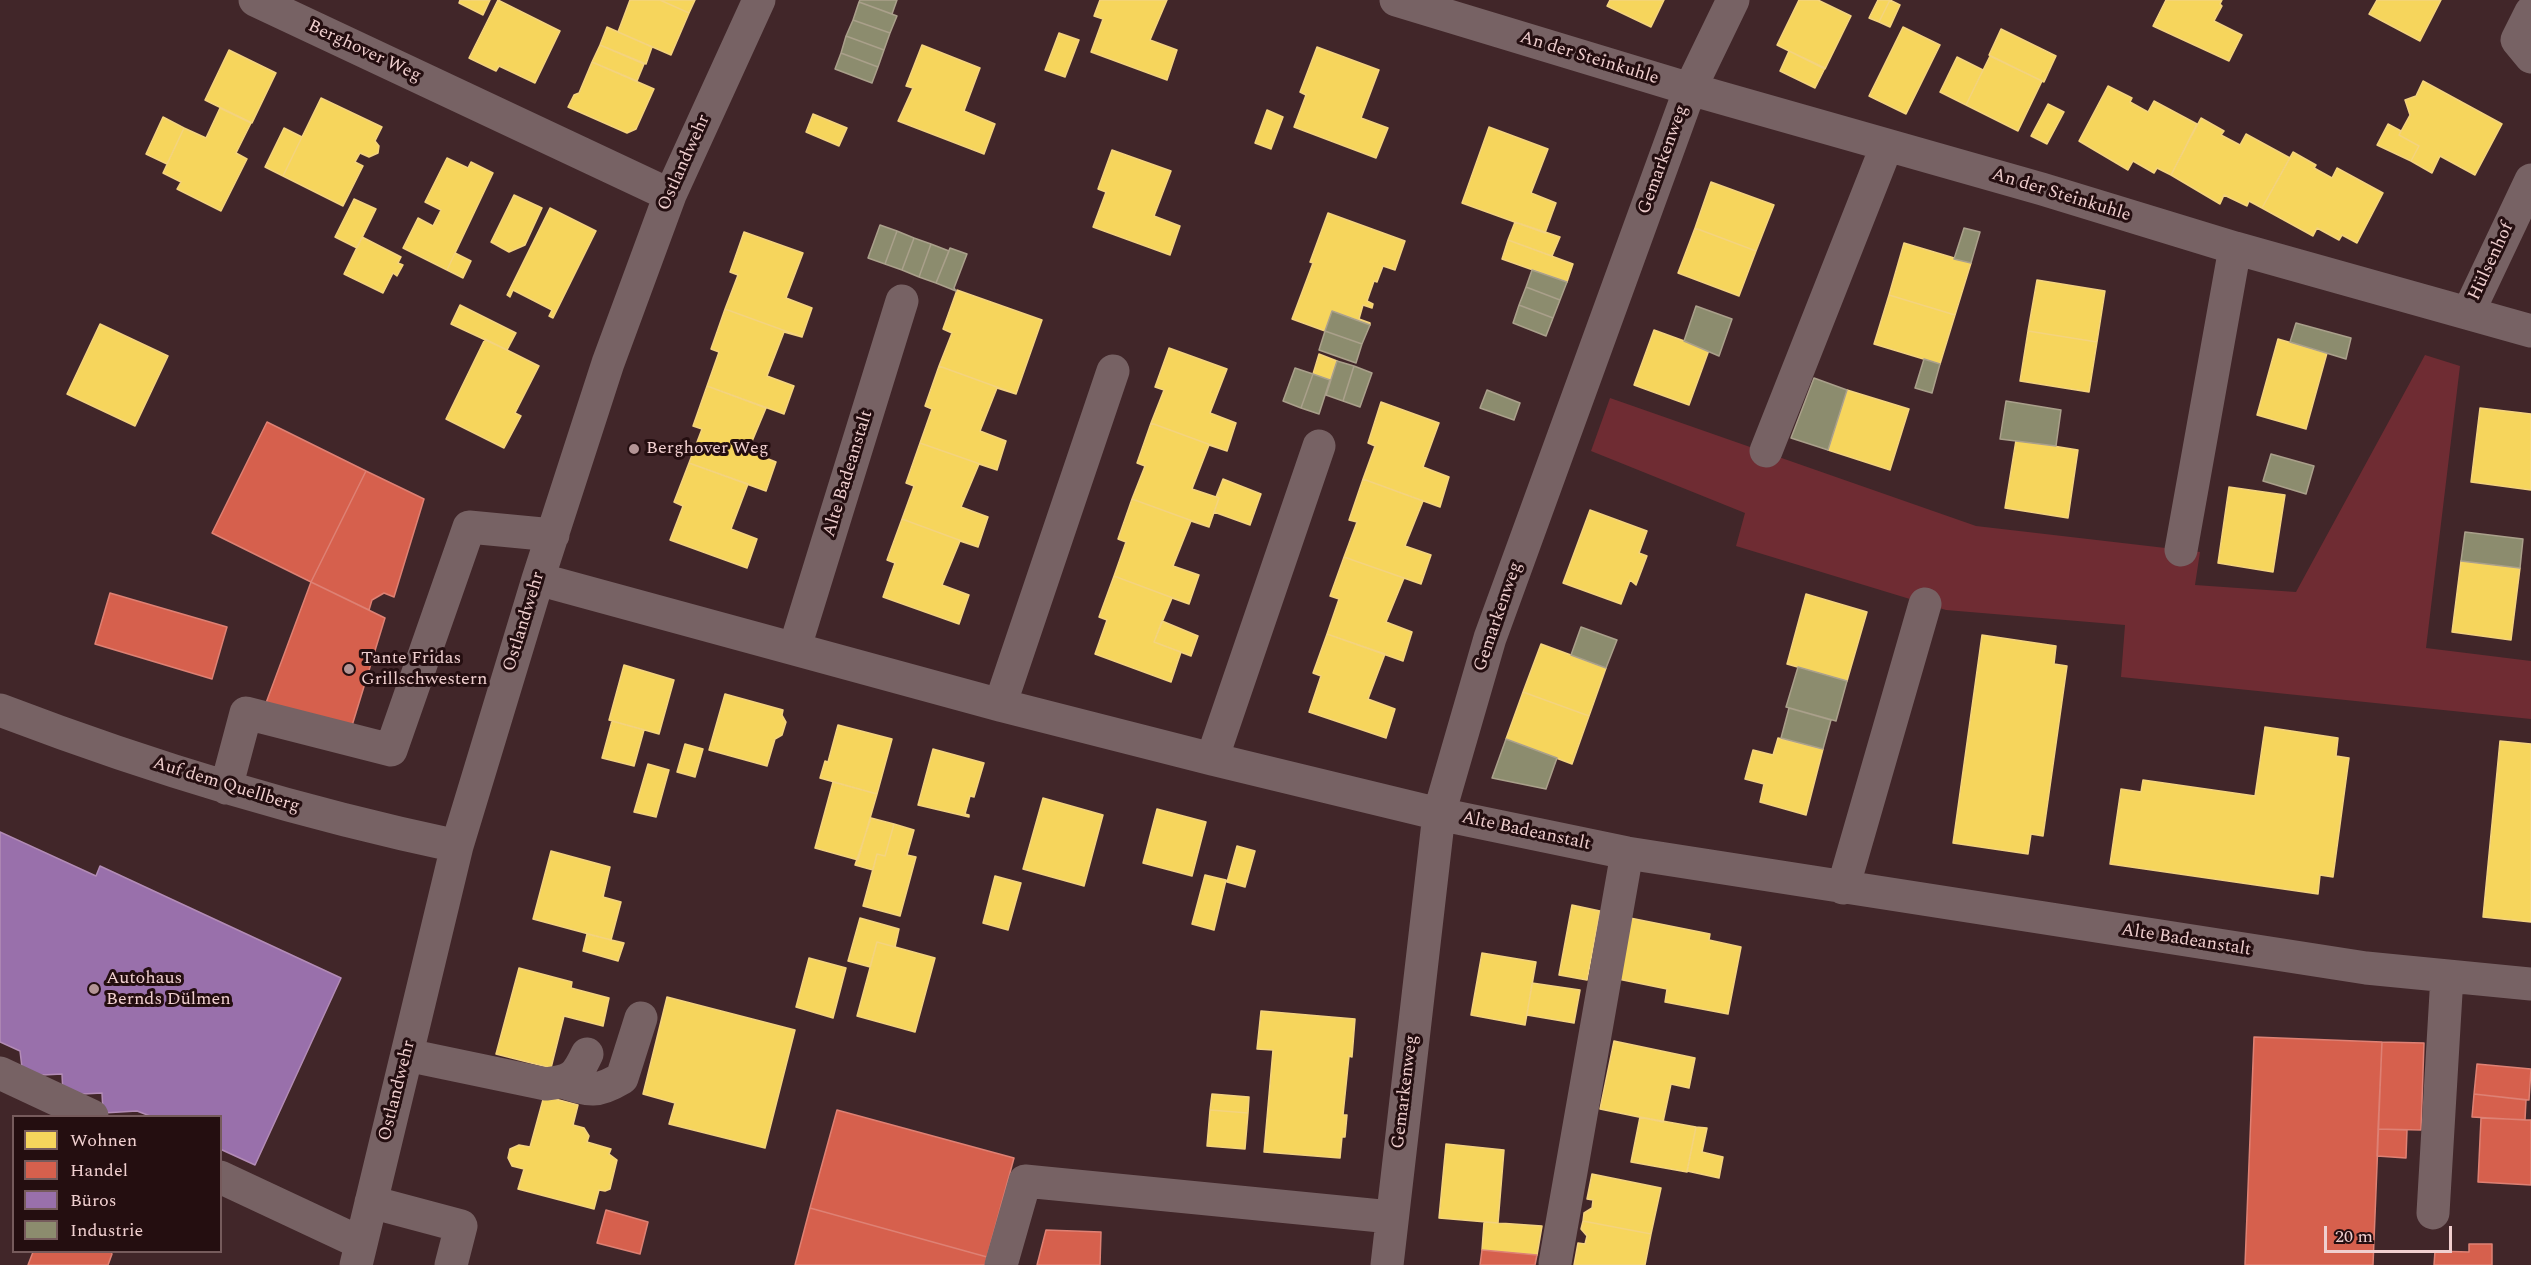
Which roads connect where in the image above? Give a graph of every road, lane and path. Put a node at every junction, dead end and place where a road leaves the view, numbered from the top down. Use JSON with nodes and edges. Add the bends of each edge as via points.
{"nodes":[{"id":1,"x":255,"y":0,"type":"edge"},
{"id":2,"x":759,"y":0,"type":"edge"},
{"id":3,"x":1396,"y":0,"type":"edge"},
{"id":4,"x":1733,"y":0,"type":"edge"},
{"id":5,"x":2531,"y":12,"type":"edge"},
{"id":6,"x":2531,"y":57,"type":"edge"},
{"id":7,"x":1690,"y":89,"type":"junction"},
{"id":8,"x":1887,"y":145,"type":"junction"},
{"id":9,"x":2531,"y":180,"type":"edge"},
{"id":10,"x":669,"y":195,"type":"junction"},
{"id":11,"x":2235,"y":248,"type":"junction"},
{"id":12,"x":902,"y":301,"type":"dead end"},
{"id":13,"x":2469,"y":313,"type":"junction"},
{"id":14,"x":2531,"y":331,"type":"edge"},
{"id":15,"x":1113,"y":371,"type":"dead end"},
{"id":16,"x":1319,"y":446,"type":"dead end"},
{"id":17,"x":1766,"y":452,"type":"dead end"},
{"id":18,"x":553,"y":535,"type":"junction"},
{"id":19,"x":2181,"y":550,"type":"dead end"},
{"id":20,"x":538,"y":579,"type":"junction"},
{"id":21,"x":1925,"y":604,"type":"dead end"},
{"id":22,"x":795,"y":647,"type":"junction"},
{"id":23,"x":1000,"y":705,"type":"junction"},
{"id":24,"x":0,"y":710,"type":"edge"},
{"id":25,"x":1212,"y":759,"type":"junction"},
{"id":26,"x":226,"y":788,"type":"junction"},
{"id":27,"x":1439,"y":814,"type":"junction"},
{"id":28,"x":457,"y":846,"type":"junction"},
{"id":29,"x":1627,"y":854,"type":"junction"},
{"id":30,"x":1842,"y":888,"type":"junction"},
{"id":31,"x":2447,"y":976,"type":"junction"},
{"id":32,"x":2531,"y":984,"type":"edge"},
{"id":33,"x":641,"y":1018,"type":"dead end"},
{"id":34,"x":587,"y":1054,"type":"dead end"},
{"id":35,"x":407,"y":1055,"type":"junction"},
{"id":36,"x":0,"y":1073,"type":"edge"},
{"id":37,"x":563,"y":1082,"type":"junction"},
{"id":38,"x":90,"y":1115,"type":"edge"},
{"id":39,"x":222,"y":1178,"type":"edge"},
{"id":40,"x":371,"y":1202,"type":"junction"},
{"id":41,"x":2433,"y":1213,"type":"dead end"},
{"id":42,"x":1391,"y":1217,"type":"junction"},
{"id":43,"x":359,"y":1254,"type":"edge"},
{"id":44,"x":1555,"y":1263,"type":"dead end"},
{"id":45,"x":451,"y":1265,"type":"edge"},
{"id":46,"x":1001,"y":1265,"type":"edge"},
{"id":47,"x":1387,"y":1265,"type":"edge"}],
"edges":[{"from":1,"to":10,"type":"street","name":"Berghover Weg"},
{"from":2,"to":10,"type":"street","name":"Ostlandwehr"},
{"from":3,"to":7,"type":"street","name":"An der Steinkuhle"},
{"from":4,"to":7,"type":"street","name":"Gemarkenweg"},
{"from":5,"to":6,"type":"street","via":[[2517,40]]},
{"from":7,"to":8,"type":"street","name":"An der Steinkuhle"},
{"from":7,"to":27,"type":"street","name":"Gemarkenweg","via":[[1490,638]]},
{"from":8,"to":11,"type":"street","name":"An der Steinkuhle"},
{"from":8,"to":17,"type":"street"},
{"from":9,"to":13,"type":"street","name":"Hülsenhof"},
{"from":10,"to":18,"type":"street","name":"Ostlandwehr","via":[[608,363]]},
{"from":11,"to":13,"type":"street","name":"An der Steinkuhle"},
{"from":11,"to":19,"type":"street"},
{"from":12,"to":22,"type":"street","name":"Alte Badeanstalt"},
{"from":13,"to":14,"type":"street","name":"An der Steinkuhle"},
{"from":15,"to":23,"type":"street"},
{"from":16,"to":25,"type":"street"},
{"from":18,"to":20,"type":"street","name":"Ostlandwehr"},
{"from":18,"to":26,"type":"street","via":[[469,527],[391,750],[246,713]]},
{"from":20,"to":22,"type":"street","name":"Alte Badeanstalt"},
{"from":20,"to":28,"type":"street","name":"Ostlandwehr"},
{"from":21,"to":30,"type":"street"},
{"from":22,"to":23,"type":"street","name":"Alte Badeanstalt"},
{"from":23,"to":25,"type":"street","name":"Alte Badeanstalt"},
{"from":24,"to":26,"type":"street","name":"Auf dem Quellberg","via":[[91,745]]},
{"from":25,"to":27,"type":"street","name":"Alte Badeanstalt"},
{"from":26,"to":28,"type":"street","name":"Auf dem Quellberg","via":[[364,826]]},
{"from":27,"to":29,"type":"street","name":"Alte Badeanstalt"},
{"from":27,"to":42,"type":"street","name":"Gemarkenweg"},
{"from":28,"to":35,"type":"street","name":"Ostlandwehr"},
{"from":29,"to":30,"type":"street","name":"Alte Badeanstalt"},
{"from":29,"to":44,"type":"street"},
{"from":30,"to":31,"type":"street","name":"Alte Badeanstalt","via":[[2366,968]]},
{"from":31,"to":32,"type":"street","name":"Alte Badeanstalt"},
{"from":31,"to":41,"type":"street"},
{"from":33,"to":37,"type":"street","via":[[622,1078],[598,1090]]},
{"from":34,"to":37,"type":"street","via":[[577,1075]]},
{"from":35,"to":37,"type":"street","via":[[516,1079],[546,1084]]},
{"from":35,"to":40,"type":"street","name":"Ostlandwehr"},
{"from":36,"to":38,"type":"street"},
{"from":39,"to":43,"type":"street"},
{"from":40,"to":43,"type":"street","name":"Ostlandwehr"},
{"from":40,"to":45,"type":"street","via":[[461,1226]]},
{"from":42,"to":46,"type":"street","via":[[1025,1182]]},
{"from":42,"to":47,"type":"street","name":"Gemarkenweg"}]}
